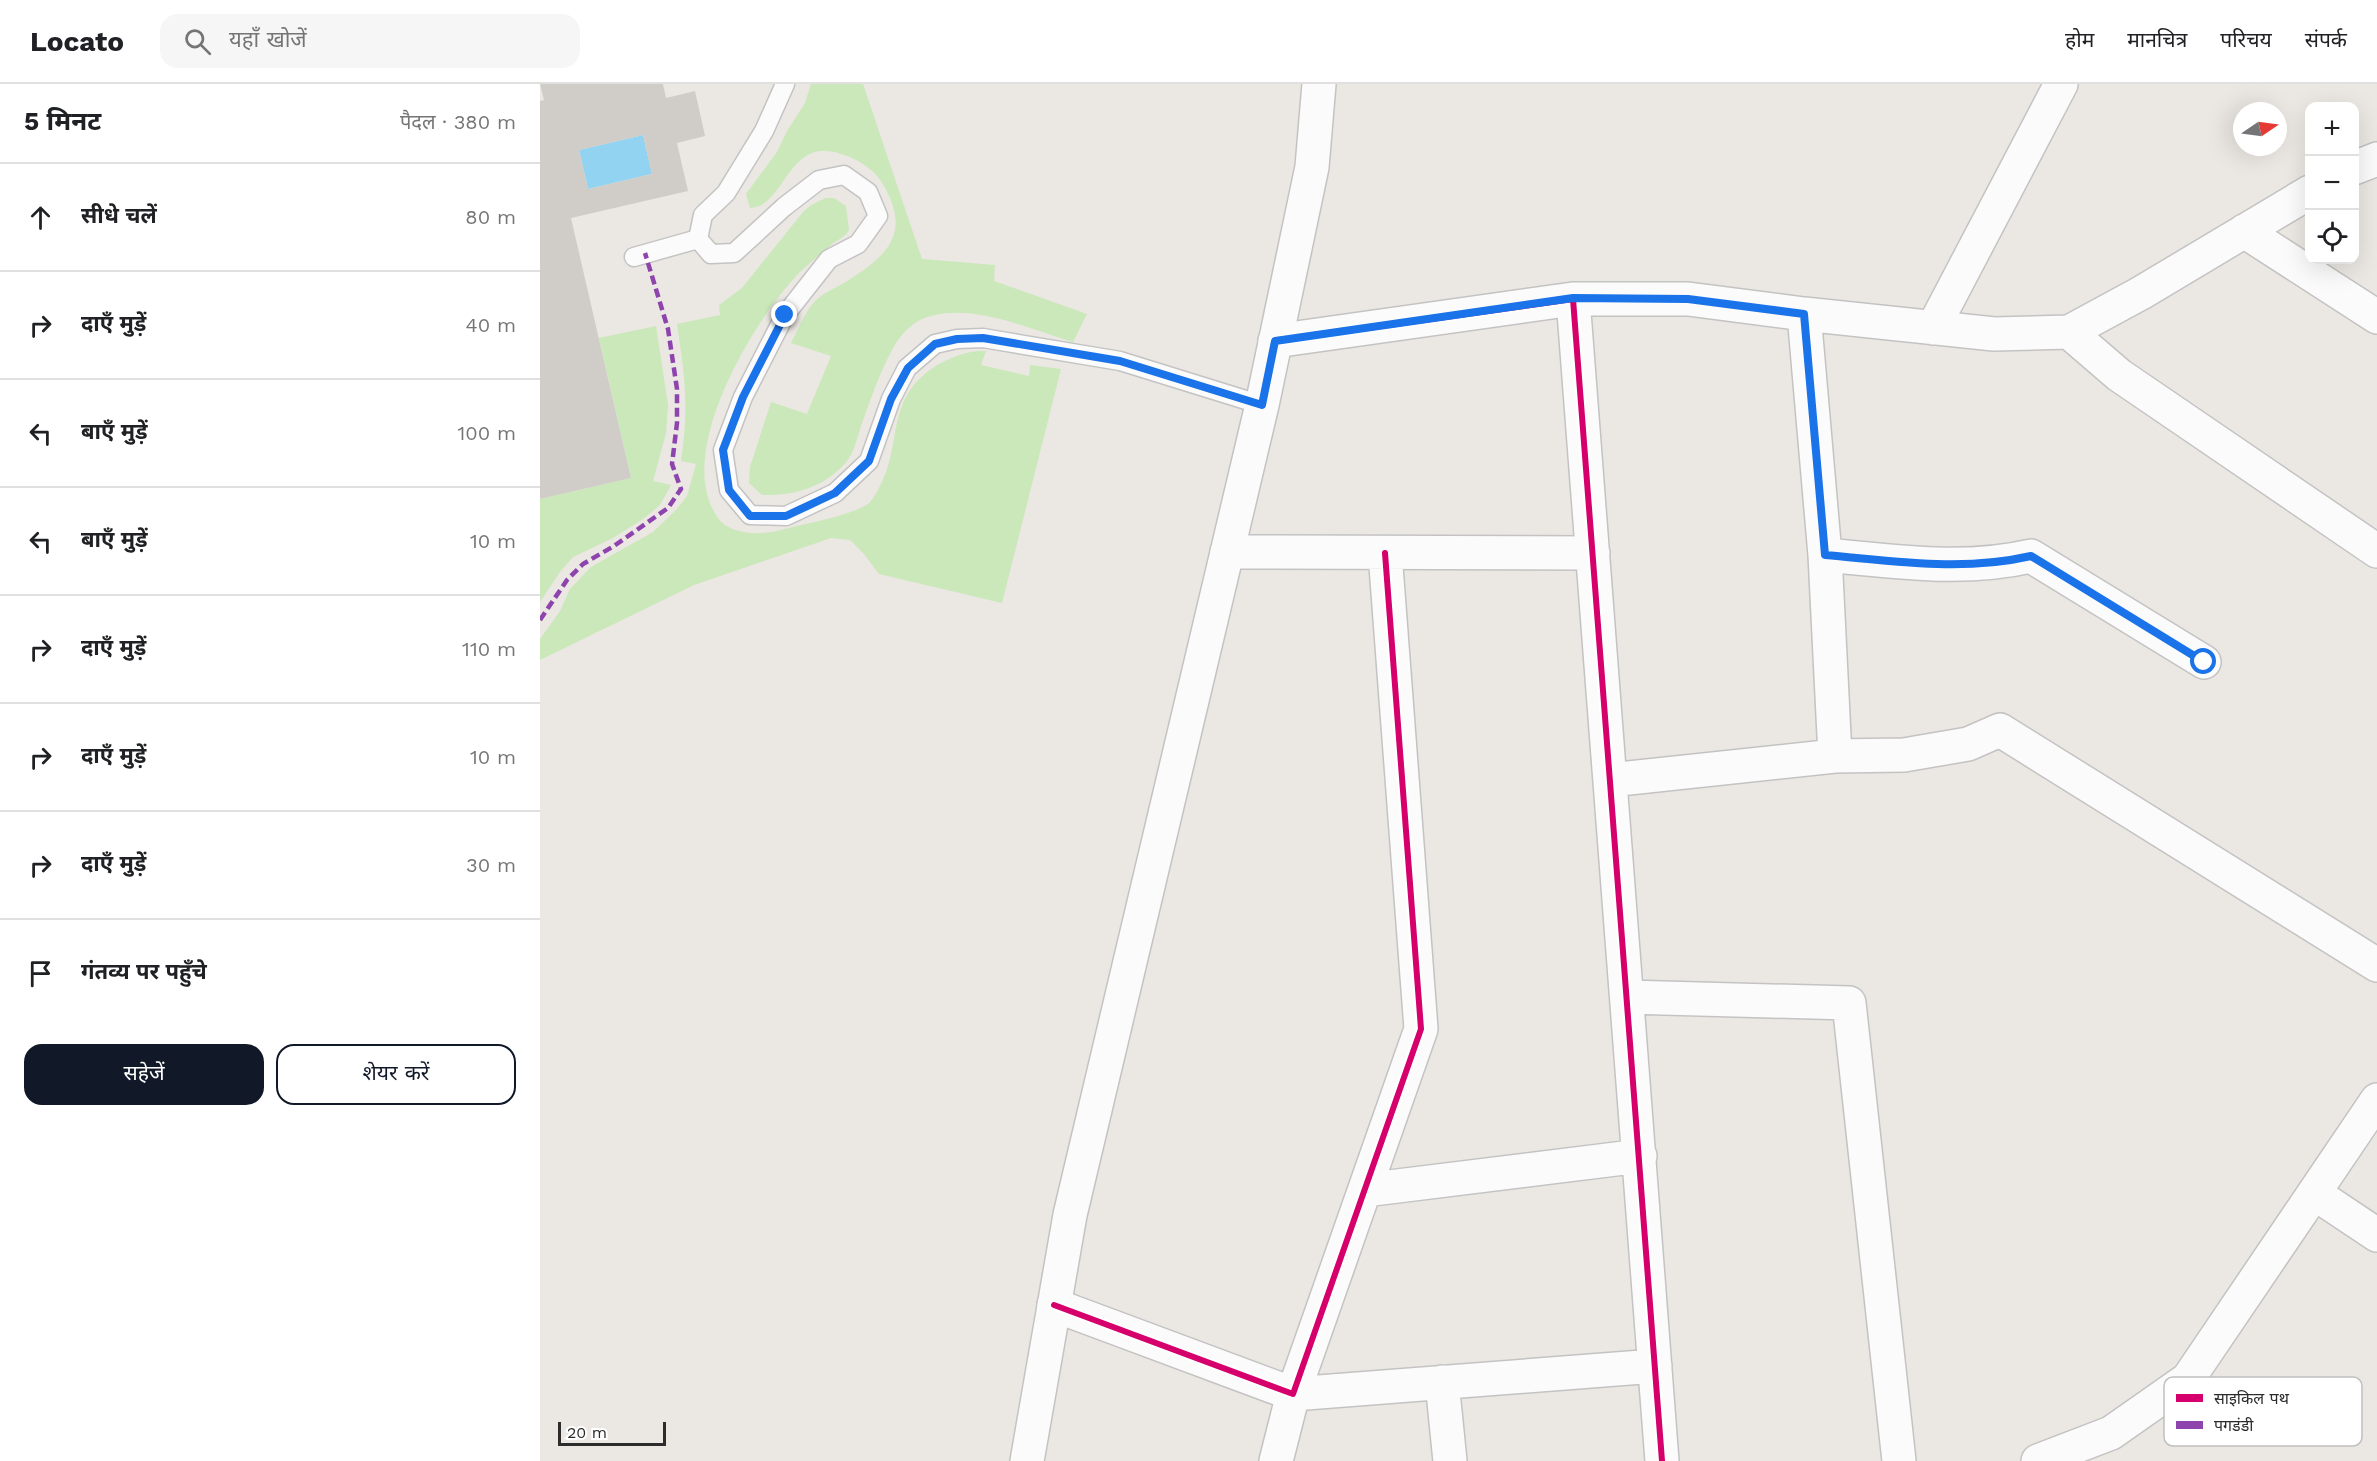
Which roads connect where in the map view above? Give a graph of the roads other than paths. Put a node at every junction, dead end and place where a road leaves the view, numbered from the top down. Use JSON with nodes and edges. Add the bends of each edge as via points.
{"nodes":[{"id":1,"x":785,"y":84,"type":"edge"},
{"id":2,"x":1319,"y":84,"type":"edge"},
{"id":3,"x":2061,"y":84,"type":"edge"},
{"id":4,"x":2377,"y":159,"type":"edge"},
{"id":5,"x":2359,"y":166,"type":"edge"},
{"id":6,"x":2305,"y":195,"type":"edge"},
{"id":7,"x":2244,"y":231,"type":"junction"},
{"id":8,"x":698,"y":239,"type":"junction"},
{"id":9,"x":634,"y":256,"type":"dead end"},
{"id":10,"x":1573,"y":298,"type":"junction"},
{"id":11,"x":1804,"y":314,"type":"junction"},
{"id":12,"x":2377,"y":317,"type":"edge"},
{"id":13,"x":1933,"y":328,"type":"junction"},
{"id":14,"x":2069,"y":332,"type":"junction"},
{"id":15,"x":1275,"y":341,"type":"junction"},
{"id":16,"x":1262,"y":405,"type":"junction"},
{"id":17,"x":2377,"y":551,"type":"edge"},
{"id":18,"x":1227,"y":552,"type":"junction"},
{"id":19,"x":1386,"y":553,"type":"junction"},
{"id":20,"x":1593,"y":553,"type":"junction"},
{"id":21,"x":1825,"y":555,"type":"junction"},
{"id":22,"x":2204,"y":662,"type":"dead end"},
{"id":23,"x":1835,"y":756,"type":"junction"},
{"id":24,"x":1610,"y":780,"type":"junction"},
{"id":25,"x":2377,"y":965,"type":"edge"},
{"id":26,"x":1627,"y":997,"type":"junction"},
{"id":27,"x":2377,"y":1100,"type":"edge"},
{"id":28,"x":1640,"y":1156,"type":"junction"},
{"id":29,"x":1365,"y":1190,"type":"junction"},
{"id":30,"x":2314,"y":1193,"type":"junction"},
{"id":31,"x":2377,"y":1235,"type":"edge"},
{"id":32,"x":1054,"y":1305,"type":"junction"},
{"id":33,"x":1655,"y":1366,"type":"junction"},
{"id":34,"x":2189,"y":1377,"type":"edge"},
{"id":35,"x":1442,"y":1382,"type":"junction"},
{"id":36,"x":1293,"y":1394,"type":"junction"},
{"id":37,"x":2164,"y":1396,"type":"edge"},
{"id":38,"x":1026,"y":1461,"type":"edge"},
{"id":39,"x":1276,"y":1461,"type":"edge"},
{"id":40,"x":1450,"y":1461,"type":"edge"},
{"id":41,"x":1662,"y":1461,"type":"edge"},
{"id":42,"x":1899,"y":1461,"type":"edge"},
{"id":43,"x":2038,"y":1461,"type":"edge"}],
"edges":[{"from":1,"to":8,"type":"lane","via":[[764,131],[726,193],[703,215]]},
{"from":2,"to":15,"type":"street","via":[[1312,167]]},
{"from":3,"to":13,"type":"street"},
{"from":4,"to":5,"type":"street"},
{"from":6,"to":7,"type":"street"},
{"from":7,"to":12,"type":"street"},
{"from":7,"to":14,"type":"street"},
{"from":8,"to":9,"type":"lane"},
{"from":8,"to":16,"type":"lane","via":[[711,254],[734,253],[819,180],[844,175],[868,192],[878,216],[858,244],[829,259],[785,315],[743,397],[723,450],[729,490],[750,516],[786,516],[835,493],[869,461],[891,399],[908,368],[935,344],[957,339],[983,338],[1120,361]]},
{"from":10,"to":11,"type":"street","via":[[1688,299]]},
{"from":10,"to":15,"type":"street"},
{"from":10,"to":20,"type":"street"},
{"from":11,"to":13,"type":"street"},
{"from":11,"to":21,"type":"street"},
{"from":13,"to":14,"type":"street","via":[[1994,334]]},
{"from":14,"to":17,"type":"street","via":[[2119,375]]},
{"from":15,"to":16,"type":"street"},
{"from":16,"to":18,"type":"street"},
{"from":18,"to":19,"type":"street"},
{"from":18,"to":32,"type":"street","via":[[1071,1215]]},
{"from":19,"to":20,"type":"street"},
{"from":19,"to":29,"type":"street","via":[[1421,1029]]},
{"from":20,"to":24,"type":"street"},
{"from":21,"to":22,"type":"street","via":[[1955,566],[2031,556]]},
{"from":21,"to":23,"type":"street"},
{"from":23,"to":24,"type":"street"},
{"from":23,"to":25,"type":"street","via":[[1904,755],[1968,744],[2000,730]]},
{"from":24,"to":26,"type":"street"},
{"from":26,"to":28,"type":"street"},
{"from":26,"to":42,"type":"street","via":[[1849,1003]]},
{"from":27,"to":30,"type":"street"},
{"from":28,"to":29,"type":"street"},
{"from":28,"to":33,"type":"street"},
{"from":29,"to":36,"type":"street"},
{"from":30,"to":31,"type":"street"},
{"from":30,"to":34,"type":"street"},
{"from":32,"to":36,"type":"street"},
{"from":32,"to":38,"type":"street"},
{"from":33,"to":35,"type":"street"},
{"from":33,"to":41,"type":"street"},
{"from":35,"to":36,"type":"street"},
{"from":35,"to":40,"type":"street"},
{"from":36,"to":39,"type":"street"},
{"from":37,"to":43,"type":"street","via":[[2111,1433]]}]}
